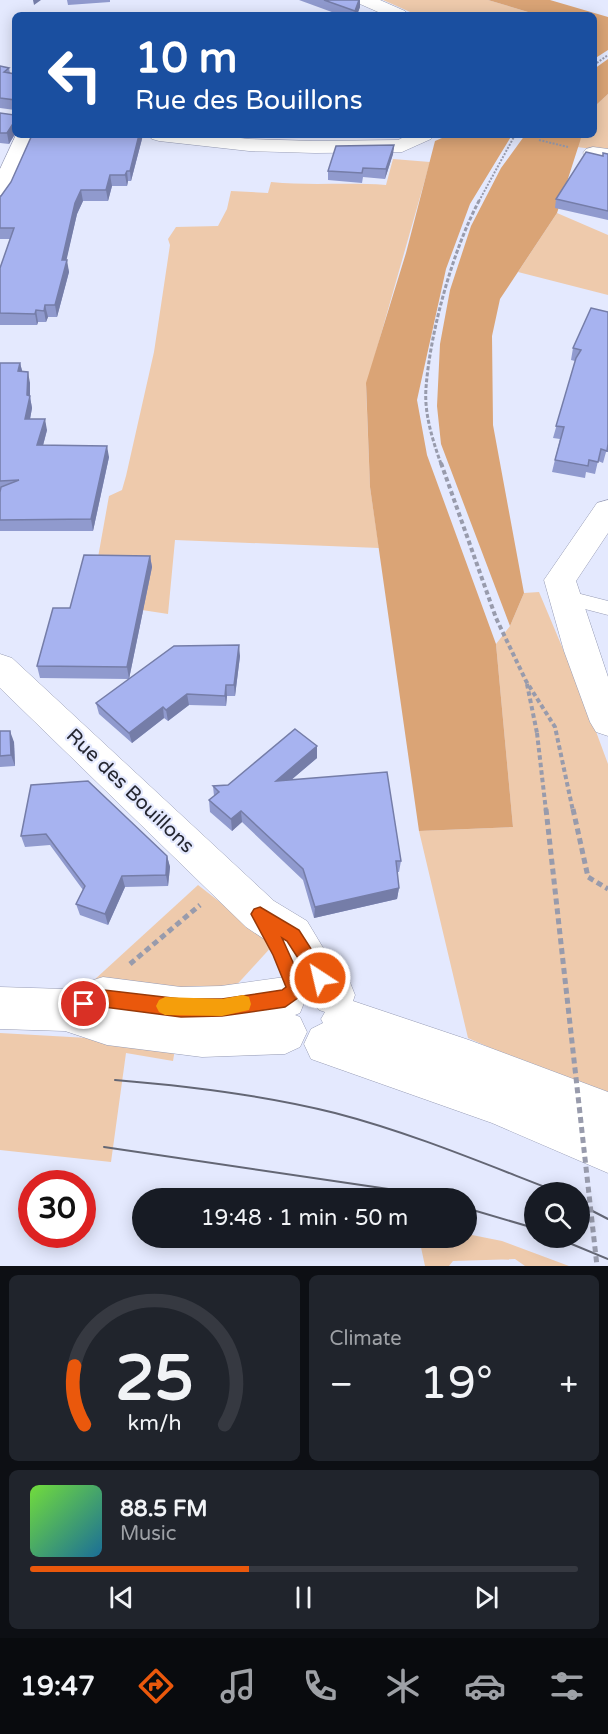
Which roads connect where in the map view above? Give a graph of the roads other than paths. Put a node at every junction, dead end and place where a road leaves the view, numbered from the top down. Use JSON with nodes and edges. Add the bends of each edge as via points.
{"nodes":[{"id":1,"x":366,"y":0,"type":"edge"},
{"id":2,"x":392,"y":12,"type":"edge"},
{"id":3,"x":25,"y":138,"type":"edge"},
{"id":4,"x":186,"y":138,"type":"edge"},
{"id":5,"x":418,"y":138,"type":"edge"},
{"id":6,"x":0,"y":192,"type":"edge"},
{"id":7,"x":608,"y":510,"type":"edge"},
{"id":8,"x":565,"y":597,"type":"junction"},
{"id":9,"x":608,"y":608,"type":"edge"},
{"id":10,"x":0,"y":668,"type":"edge"},
{"id":11,"x":608,"y":722,"type":"edge"},
{"id":12,"x":0,"y":1008,"type":"edge"},
{"id":13,"x":311,"y":1013,"type":"junction"},
{"id":14,"x":608,"y":1115,"type":"edge"},
{"id":15,"x":608,"y":1150,"type":"edge"}],
"edges":[{"from":1,"to":2,"type":"street"},
{"from":3,"to":6,"type":"street"},
{"from":4,"to":5,"type":"street","via":[[315,147],[402,146]]},
{"from":7,"to":8,"type":"street","via":[[560,580]]},
{"from":8,"to":9,"type":"lane"},
{"from":8,"to":11,"type":"street"},
{"from":10,"to":13,"type":"street","name":"Rue des Bouillons","via":[[260,914],[293,935],[307,960]]},
{"from":12,"to":13,"type":"street","via":[[65,1010],[104,998],[181,1008]]},
{"from":13,"to":14,"type":"street","via":[[469,1062]]},
{"from":13,"to":15,"type":"street","via":[[496,1102]]}]}
